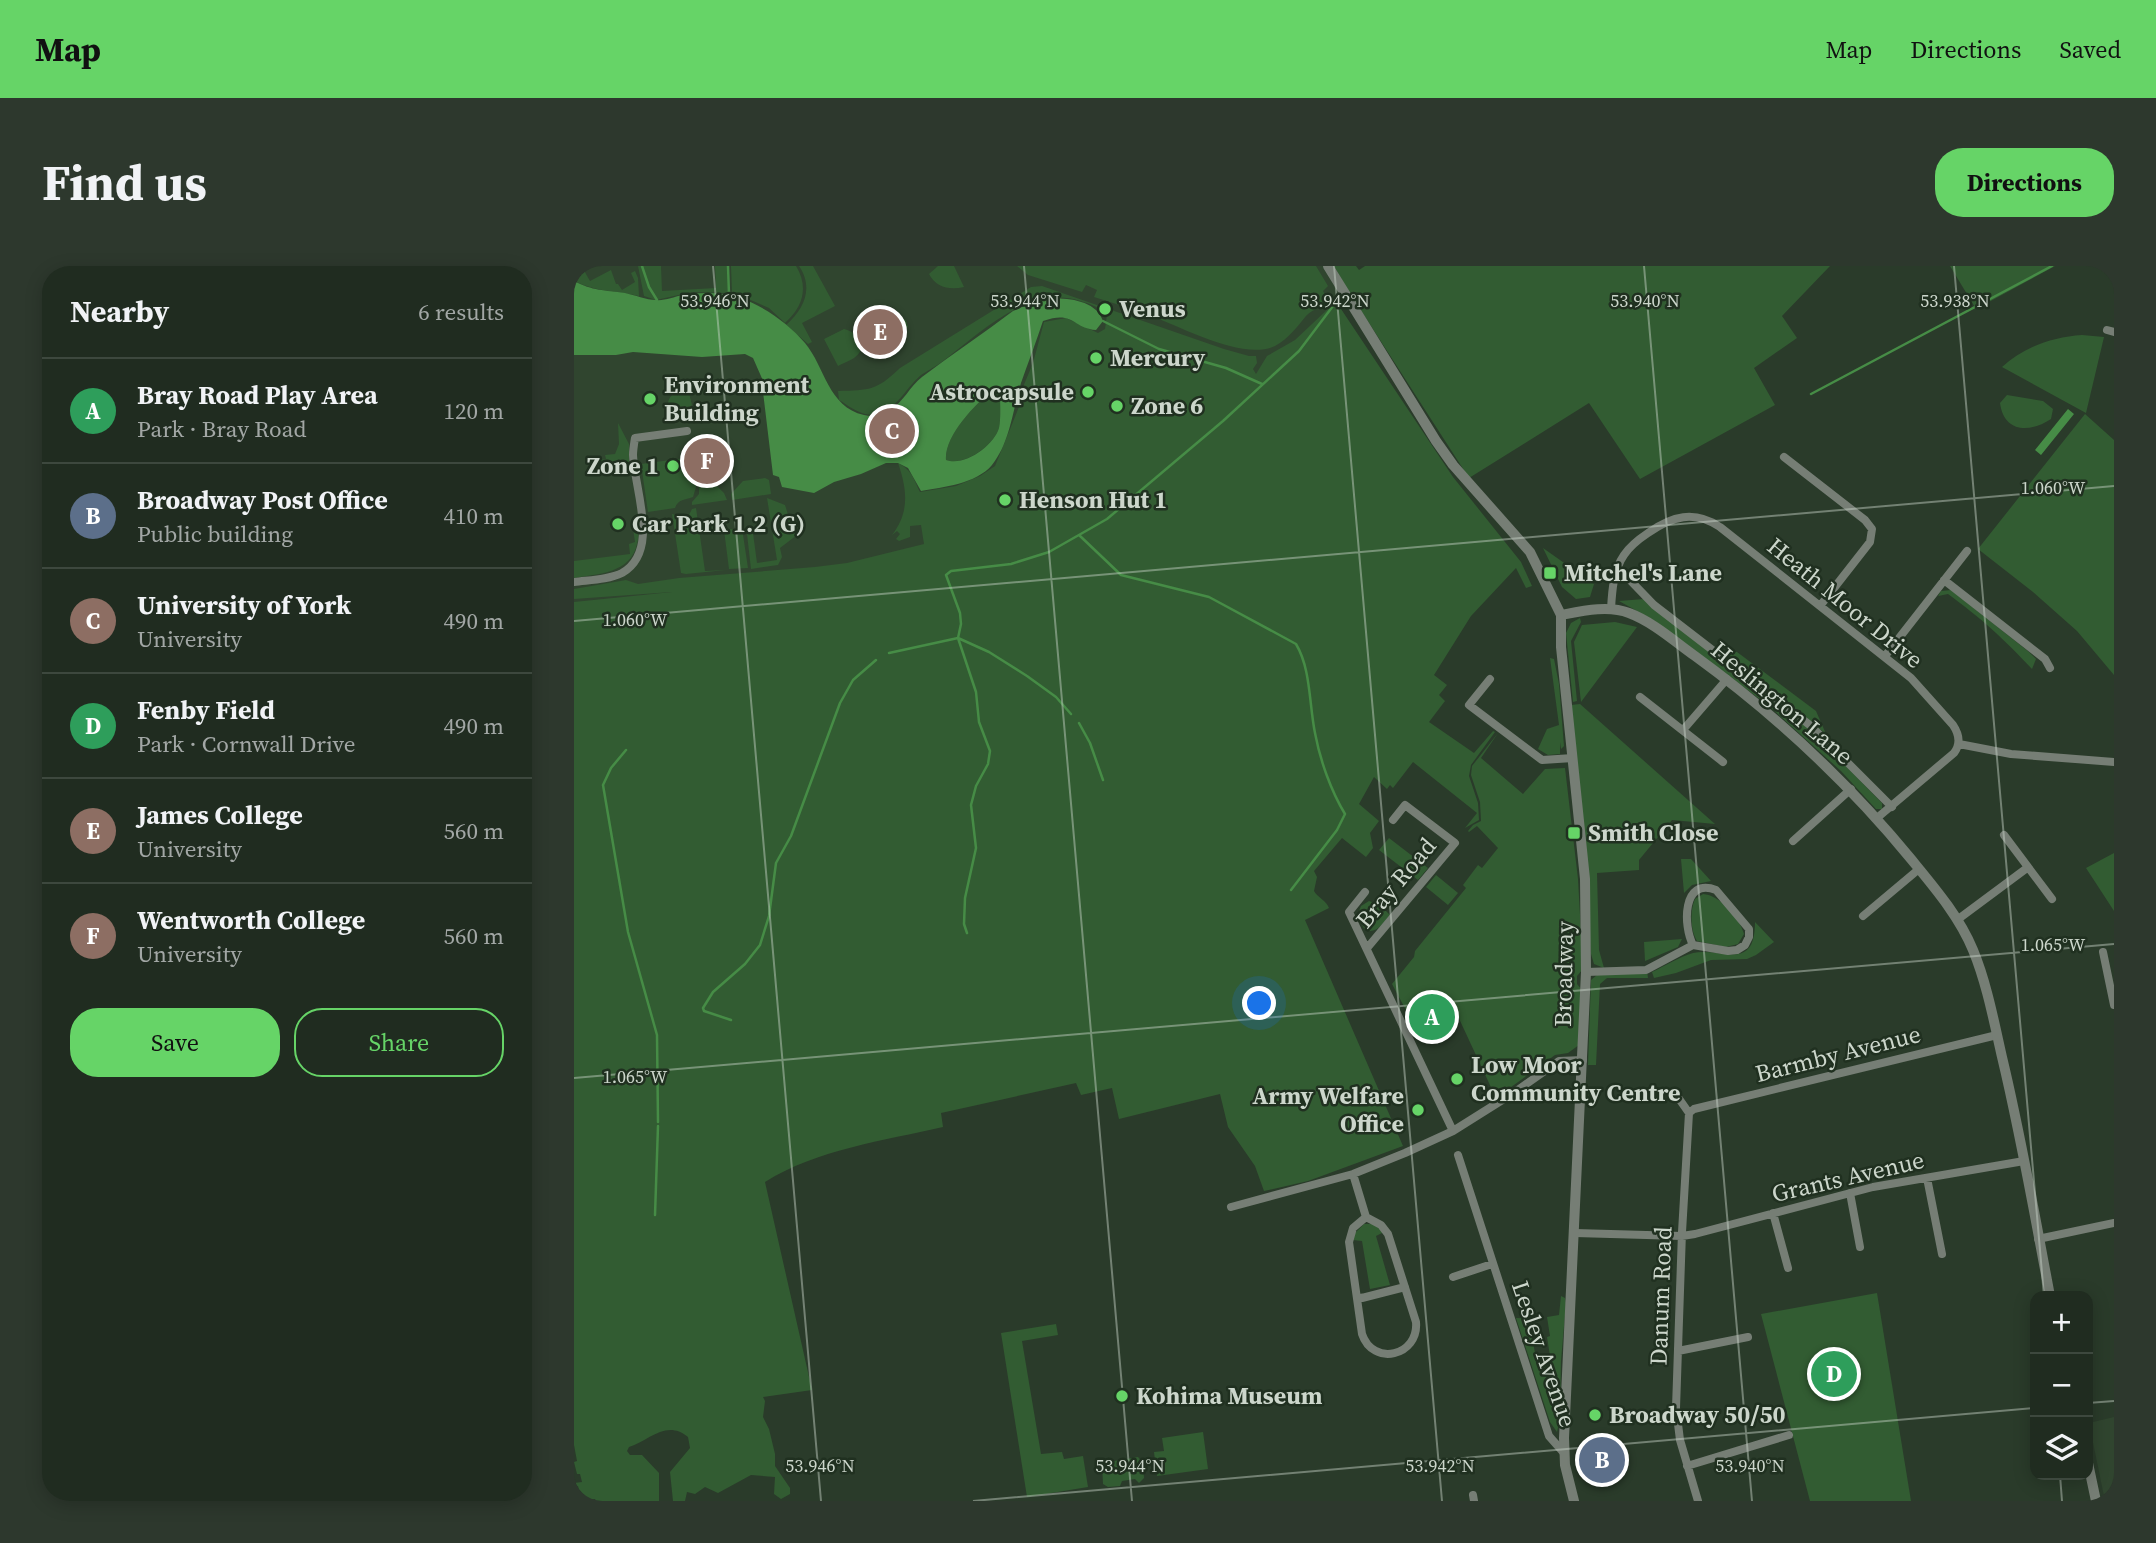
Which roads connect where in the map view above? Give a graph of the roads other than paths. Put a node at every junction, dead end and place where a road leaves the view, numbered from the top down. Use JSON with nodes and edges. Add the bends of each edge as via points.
{"nodes":[{"id":1,"x":1328,"y":266,"type":"edge"},
{"id":2,"x":687,"y":430,"type":"dead end"},
{"id":3,"x":1784,"y":457,"type":"dead end"},
{"id":4,"x":1967,"y":551,"type":"dead end"},
{"id":5,"x":1617,"y":572,"type":"junction"},
{"id":6,"x":1944,"y":580,"type":"junction"},
{"id":7,"x":574,"y":582,"type":"edge"},
{"id":8,"x":1820,"y":606,"type":"junction"},
{"id":9,"x":1611,"y":609,"type":"junction"},
{"id":10,"x":1561,"y":615,"type":"junction"},
{"id":11,"x":1885,"y":656,"type":"junction"},
{"id":12,"x":2050,"y":668,"type":"dead end"},
{"id":13,"x":1490,"y":679,"type":"dead end"},
{"id":14,"x":1727,"y":679,"type":"junction"},
{"id":15,"x":1640,"y":697,"type":"dead end"},
{"id":16,"x":1683,"y":730,"type":"junction"},
{"id":17,"x":1959,"y":744,"type":"junction"},
{"id":18,"x":1573,"y":758,"type":"junction"},
{"id":19,"x":1723,"y":762,"type":"dead end"},
{"id":20,"x":2114,"y":762,"type":"edge"},
{"id":21,"x":1851,"y":789,"type":"junction"},
{"id":22,"x":1892,"y":807,"type":"junction"},
{"id":23,"x":1393,"y":820,"type":"dead end"},
{"id":24,"x":1878,"y":820,"type":"junction"},
{"id":25,"x":2004,"y":835,"type":"dead end"},
{"id":26,"x":1793,"y":841,"type":"dead end"},
{"id":27,"x":1919,"y":869,"type":"junction"},
{"id":28,"x":2027,"y":869,"type":"junction"},
{"id":29,"x":1365,"y":892,"type":"dead end"},
{"id":30,"x":2052,"y":899,"type":"dead end"},
{"id":31,"x":1863,"y":916,"type":"dead end"},
{"id":32,"x":1958,"y":920,"type":"junction"},
{"id":33,"x":1693,"y":945,"type":"junction"},
{"id":34,"x":1368,"y":947,"type":"junction"},
{"id":35,"x":2103,"y":951,"type":"dead end"},
{"id":36,"x":1587,"y":972,"type":"junction"},
{"id":37,"x":2114,"y":1005,"type":"edge"},
{"id":38,"x":1997,"y":1035,"type":"junction"},
{"id":39,"x":1583,"y":1060,"type":"junction"},
{"id":40,"x":1675,"y":1093,"type":"dead end"},
{"id":41,"x":1689,"y":1113,"type":"junction"},
{"id":42,"x":1453,"y":1131,"type":"junction"},
{"id":43,"x":1458,"y":1155,"type":"dead end"},
{"id":44,"x":2024,"y":1161,"type":"junction"},
{"id":45,"x":1353,"y":1174,"type":"junction"},
{"id":46,"x":1927,"y":1178,"type":"junction"},
{"id":47,"x":1850,"y":1193,"type":"junction"},
{"id":48,"x":1231,"y":1207,"type":"dead end"},
{"id":49,"x":1773,"y":1213,"type":"junction"},
{"id":50,"x":1366,"y":1217,"type":"junction"},
{"id":51,"x":2114,"y":1223,"type":"edge"},
{"id":52,"x":1575,"y":1233,"type":"junction"},
{"id":53,"x":1682,"y":1236,"type":"junction"},
{"id":54,"x":2038,"y":1239,"type":"junction"},
{"id":55,"x":1860,"y":1247,"type":"dead end"},
{"id":56,"x":1942,"y":1254,"type":"dead end"},
{"id":57,"x":1492,"y":1264,"type":"junction"},
{"id":58,"x":1788,"y":1269,"type":"dead end"},
{"id":59,"x":1452,"y":1277,"type":"dead end"},
{"id":60,"x":1405,"y":1287,"type":"junction"},
{"id":61,"x":2049,"y":1291,"type":"edge"},
{"id":62,"x":1358,"y":1297,"type":"junction"},
{"id":63,"x":1748,"y":1337,"type":"dead end"},
{"id":64,"x":1678,"y":1351,"type":"junction"},
{"id":65,"x":1789,"y":1435,"type":"dead end"},
{"id":66,"x":1564,"y":1453,"type":"junction"},
{"id":67,"x":1687,"y":1465,"type":"junction"},
{"id":68,"x":2091,"y":1480,"type":"edge"},
{"id":69,"x":1574,"y":1501,"type":"edge"},
{"id":70,"x":1698,"y":1501,"type":"edge"},
{"id":71,"x":2096,"y":1501,"type":"edge"}],
"edges":[{"from":1,"to":10,"type":"street","via":[[1453,465],[1530,552]]},
{"from":2,"to":7,"type":"street","via":[[635,439],[644,531],[641,548],[625,571]]},
{"from":3,"to":8,"type":"street","via":[[1872,529],[1870,542]]},
{"from":4,"to":6,"type":"street"},
{"from":5,"to":8,"type":"street","name":"Heath Moor Drive","via":[[1623,556],[1637,541],[1676,517],[1694,516],[1720,527]]},
{"from":5,"to":9,"type":"street","name":"Heath Moor Drive"},
{"from":5,"to":22,"type":"street","via":[[1654,606],[1811,726]]},
{"from":6,"to":11,"type":"street"},
{"from":6,"to":12,"type":"street","via":[[2045,659]]},
{"from":8,"to":11,"type":"street","name":"Heath Moor Drive"},
{"from":9,"to":10,"type":"street","name":"Heslington Lane"},
{"from":9,"to":14,"type":"street","name":"Heslington Lane","via":[[1646,621]]},
{"from":10,"to":18,"type":"street","name":"Broadway"},
{"from":11,"to":17,"type":"street","name":"Heath Moor Drive","via":[[1952,725]]},
{"from":13,"to":18,"type":"street","via":[[1469,705],[1542,760]]},
{"from":14,"to":16,"type":"street"},
{"from":14,"to":21,"type":"street","name":"Heslington Lane"},
{"from":15,"to":16,"type":"street"},
{"from":16,"to":19,"type":"street"},
{"from":17,"to":20,"type":"street","via":[[2011,754]]},
{"from":17,"to":22,"type":"street"},
{"from":18,"to":36,"type":"street","name":"Broadway","via":[[1585,879]]},
{"from":21,"to":24,"type":"street","name":"Heslington Lane"},
{"from":21,"to":26,"type":"street"},
{"from":22,"to":24,"type":"street"},
{"from":23,"to":34,"type":"street","name":"Bray Road","via":[[1405,805],[1455,843]]},
{"from":24,"to":27,"type":"street","name":"Heslington Lane"},
{"from":25,"to":28,"type":"street"},
{"from":27,"to":31,"type":"street"},
{"from":27,"to":32,"type":"street","name":"Heslington Lane"},
{"from":28,"to":30,"type":"street"},
{"from":28,"to":32,"type":"street"},
{"from":29,"to":34,"type":"street","name":"Bray Road","via":[[1349,912]]},
{"from":32,"to":38,"type":"street","name":"Heslington Lane","via":[[1977,961]]},
{"from":33,"to":33,"type":"street","via":[[1737,950],[1749,937],[1745,923],[1716,890],[1701,888],[1688,899]]},
{"from":33,"to":36,"type":"street","via":[[1646,970]]},
{"from":34,"to":42,"type":"street","name":"Bray Road"},
{"from":35,"to":37,"type":"street"},
{"from":36,"to":39,"type":"street","name":"Broadway"},
{"from":38,"to":41,"type":"street","name":"Barmby Avenue"},
{"from":38,"to":44,"type":"street","name":"Heslington Lane"},
{"from":39,"to":42,"type":"street","via":[[1559,1061]]},
{"from":39,"to":52,"type":"street","name":"Broadway"},
{"from":40,"to":41,"type":"street"},
{"from":41,"to":53,"type":"street","name":"Danum Road"},
{"from":42,"to":45,"type":"street"},
{"from":43,"to":57,"type":"street","name":"Lesley Avenue"},
{"from":44,"to":46,"type":"street","name":"Grants Avenue"},
{"from":44,"to":54,"type":"street","name":"Heslington Lane"},
{"from":45,"to":48,"type":"street"},
{"from":45,"to":50,"type":"street"},
{"from":46,"to":47,"type":"street","name":"Grants Avenue"},
{"from":46,"to":56,"type":"street"},
{"from":47,"to":49,"type":"street","name":"Grants Avenue"},
{"from":47,"to":55,"type":"street"},
{"from":49,"to":53,"type":"street","name":"Grants Avenue"},
{"from":49,"to":58,"type":"street"},
{"from":50,"to":60,"type":"street","via":[[1388,1234]]},
{"from":50,"to":62,"type":"street","via":[[1350,1237]]},
{"from":51,"to":54,"type":"street"},
{"from":52,"to":53,"type":"street","name":"Grants Avenue"},
{"from":52,"to":66,"type":"street","name":"Broadway"},
{"from":53,"to":64,"type":"street","name":"Danum Road"},
{"from":54,"to":61,"type":"street","name":"Heslington Lane"},
{"from":57,"to":59,"type":"street","name":"Lesley Avenue"},
{"from":57,"to":66,"type":"street","name":"Lesley Avenue","via":[[1549,1436]]},
{"from":60,"to":62,"type":"street"},
{"from":60,"to":62,"type":"street","via":[[1416,1334],[1408,1348],[1390,1355],[1373,1349],[1364,1339]]},
{"from":63,"to":64,"type":"street"},
{"from":64,"to":67,"type":"street","name":"Danum Road","via":[[1678,1428]]},
{"from":65,"to":67,"type":"street"},
{"from":66,"to":69,"type":"street","name":"Broadway"},
{"from":67,"to":70,"type":"street","name":"Danum Road"},
{"from":68,"to":71,"type":"street"}]}
